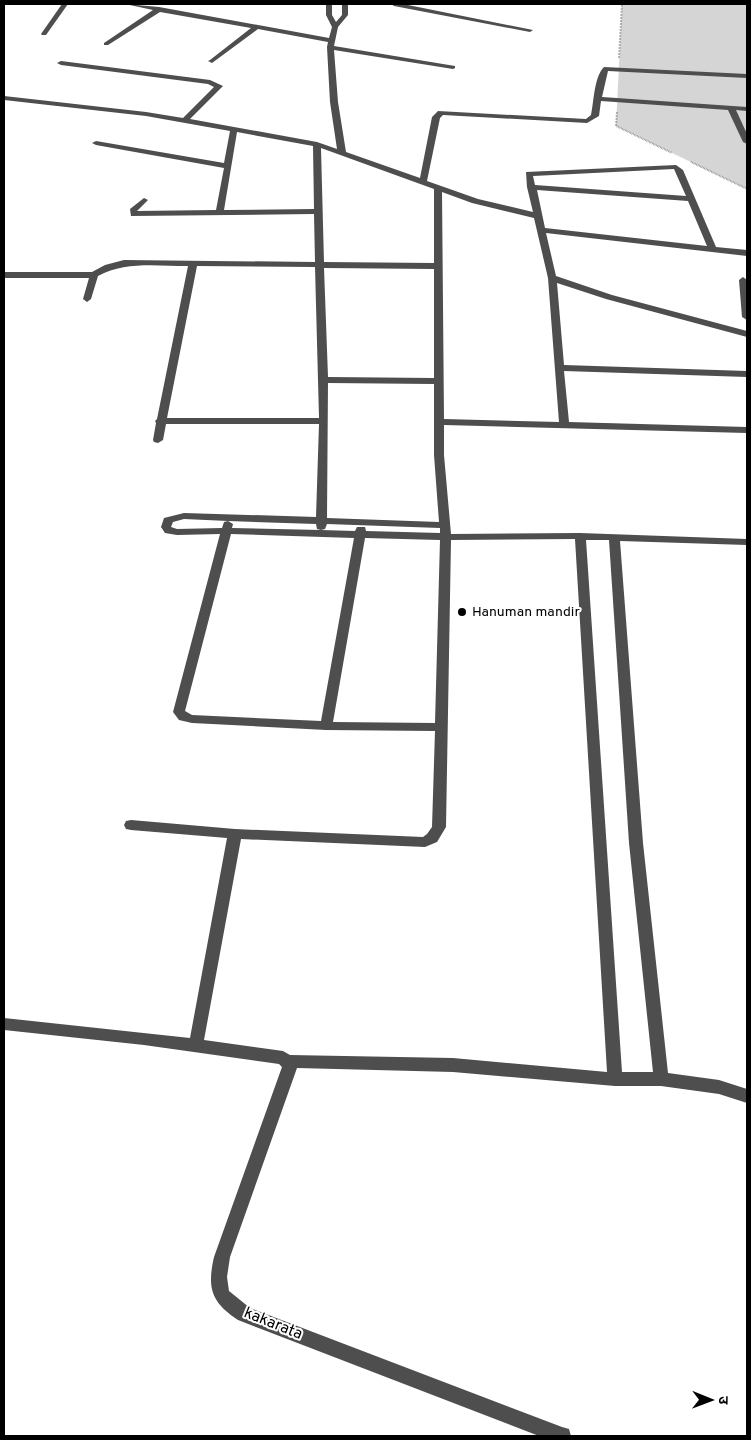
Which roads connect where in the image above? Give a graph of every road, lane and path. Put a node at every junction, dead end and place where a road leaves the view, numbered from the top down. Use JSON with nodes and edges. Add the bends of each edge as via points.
{"nodes":[{"id":1,"x":65,"y":4,"type":"edge"},
{"id":2,"x":128,"y":4,"type":"edge"},
{"id":3,"x":329,"y":4,"type":"edge"},
{"id":4,"x":345,"y":4,"type":"edge"},
{"id":5,"x":394,"y":4,"type":"edge"},
{"id":6,"x":159,"y":9,"type":"junction"},
{"id":7,"x":257,"y":27,"type":"junction"},
{"id":8,"x":335,"y":27,"type":"junction"},
{"id":9,"x":530,"y":30,"type":"dead end"},
{"id":10,"x":44,"y":34,"type":"dead end"},
{"id":11,"x":331,"y":43,"type":"junction"},
{"id":12,"x":106,"y":44,"type":"dead end"},
{"id":13,"x":212,"y":61,"type":"dead end"},
{"id":14,"x":61,"y":62,"type":"dead end"},
{"id":15,"x":453,"y":67,"type":"dead end"},
{"id":16,"x":747,"y":76,"type":"edge"},
{"id":17,"x":4,"y":98,"type":"edge"},
{"id":18,"x":598,"y":100,"type":"junction"},
{"id":19,"x":731,"y":108,"type":"junction"},
{"id":20,"x":747,"y":109,"type":"edge"},
{"id":21,"x":184,"y":121,"type":"junction"},
{"id":22,"x":234,"y":129,"type":"junction"},
{"id":23,"x":747,"y":142,"type":"edge"},
{"id":24,"x":96,"y":143,"type":"dead end"},
{"id":25,"x":317,"y":144,"type":"junction"},
{"id":26,"x":342,"y":153,"type":"junction"},
{"id":27,"x":228,"y":166,"type":"junction"},
{"id":28,"x":423,"y":181,"type":"junction"},
{"id":29,"x":438,"y":187,"type":"junction"},
{"id":30,"x":531,"y":187,"type":"junction"},
{"id":31,"x":692,"y":199,"type":"junction"},
{"id":32,"x":144,"y":200,"type":"dead end"},
{"id":33,"x":317,"y":211,"type":"junction"},
{"id":34,"x":220,"y":212,"type":"junction"},
{"id":35,"x":538,"y":216,"type":"junction"},
{"id":36,"x":543,"y":230,"type":"junction"},
{"id":37,"x":713,"y":249,"type":"junction"},
{"id":38,"x":747,"y":253,"type":"edge"},
{"id":39,"x":193,"y":264,"type":"junction"},
{"id":40,"x":318,"y":264,"type":"junction"},
{"id":41,"x":439,"y":266,"type":"junction"},
{"id":42,"x":4,"y":275,"type":"edge"},
{"id":43,"x":94,"y":275,"type":"junction"},
{"id":44,"x":552,"y":278,"type":"junction"},
{"id":45,"x":743,"y":280,"type":"dead end"},
{"id":46,"x":87,"y":299,"type":"dead end"},
{"id":47,"x":747,"y":317,"type":"edge"},
{"id":48,"x":747,"y":334,"type":"edge"},
{"id":49,"x":559,"y":368,"type":"junction"},
{"id":50,"x":747,"y":374,"type":"edge"},
{"id":51,"x":323,"y":380,"type":"junction"},
{"id":52,"x":440,"y":381,"type":"junction"},
{"id":53,"x":324,"y":421,"type":"junction"},
{"id":54,"x":160,"y":422,"type":"junction"},
{"id":55,"x":440,"y":422,"type":"junction"},
{"id":56,"x":564,"y":425,"type":"junction"},
{"id":57,"x":747,"y":430,"type":"edge"},
{"id":58,"x":158,"y":440,"type":"dead end"},
{"id":59,"x":229,"y":517,"type":"junction"},
{"id":60,"x":322,"y":519,"type":"junction"},
{"id":61,"x":362,"y":521,"type":"junction"},
{"id":62,"x":227,"y":531,"type":"junction"},
{"id":63,"x":445,"y":531,"type":"junction"},
{"id":64,"x":320,"y":534,"type":"junction"},
{"id":65,"x":361,"y":535,"type":"junction"},
{"id":66,"x":580,"y":536,"type":"junction"},
{"id":67,"x":614,"y":537,"type":"junction"},
{"id":68,"x":747,"y":542,"type":"edge"},
{"id":69,"x":326,"y":726,"type":"junction"},
{"id":70,"x":441,"y":727,"type":"junction"},
{"id":71,"x":131,"y":825,"type":"dead end"},
{"id":72,"x":235,"y":834,"type":"junction"},
{"id":73,"x":4,"y":1024,"type":"edge"},
{"id":74,"x":196,"y":1045,"type":"junction"},
{"id":75,"x":288,"y":1061,"type":"junction"},
{"id":76,"x":616,"y":1079,"type":"junction"},
{"id":77,"x":660,"y":1079,"type":"junction"},
{"id":78,"x":747,"y":1096,"type":"edge"},
{"id":79,"x":562,"y":1436,"type":"edge"}],
"edges":[{"from":1,"to":10,"type":"street"},
{"from":2,"to":6,"type":"street"},
{"from":3,"to":8,"type":"street"},
{"from":4,"to":8,"type":"street","via":[[345,15]]},
{"from":5,"to":9,"type":"street"},
{"from":6,"to":7,"type":"street"},
{"from":6,"to":12,"type":"street"},
{"from":7,"to":11,"type":"street"},
{"from":7,"to":13,"type":"street"},
{"from":8,"to":11,"type":"street"},
{"from":11,"to":15,"type":"street"},
{"from":11,"to":26,"type":"street","via":[[334,102]]},
{"from":14,"to":21,"type":"street","via":[[210,82],[219,86]]},
{"from":16,"to":18,"type":"street","via":[[607,69]]},
{"from":17,"to":21,"type":"street"},
{"from":18,"to":19,"type":"street"},
{"from":18,"to":28,"type":"street","via":[[595,116],[587,121],[441,113],[436,117]]},
{"from":19,"to":20,"type":"street"},
{"from":19,"to":23,"type":"street"},
{"from":21,"to":22,"type":"street"},
{"from":22,"to":25,"type":"street"},
{"from":22,"to":27,"type":"street"},
{"from":24,"to":27,"type":"street"},
{"from":25,"to":26,"type":"street"},
{"from":25,"to":33,"type":"street"},
{"from":26,"to":28,"type":"street"},
{"from":27,"to":34,"type":"street"},
{"from":28,"to":29,"type":"street"},
{"from":29,"to":35,"type":"street","via":[[475,201]]},
{"from":29,"to":41,"type":"street"},
{"from":30,"to":31,"type":"street"},
{"from":30,"to":31,"type":"street","via":[[529,174],[535,172],[670,166],[679,170]]},
{"from":30,"to":35,"type":"street"},
{"from":31,"to":37,"type":"street"},
{"from":32,"to":34,"type":"street","via":[[133,211],[134,214]]},
{"from":33,"to":34,"type":"street"},
{"from":33,"to":40,"type":"street"},
{"from":35,"to":36,"type":"street"},
{"from":36,"to":37,"type":"street"},
{"from":36,"to":44,"type":"street"},
{"from":37,"to":38,"type":"street"},
{"from":39,"to":40,"type":"street"},
{"from":39,"to":43,"type":"street","via":[[124,263]]},
{"from":39,"to":54,"type":"street"},
{"from":40,"to":41,"type":"street"},
{"from":40,"to":51,"type":"street"},
{"from":41,"to":52,"type":"street"},
{"from":42,"to":43,"type":"street"},
{"from":43,"to":46,"type":"street"},
{"from":44,"to":48,"type":"street","via":[[609,297]]},
{"from":44,"to":49,"type":"street"},
{"from":45,"to":47,"type":"street"},
{"from":49,"to":50,"type":"street"},
{"from":49,"to":56,"type":"street"},
{"from":51,"to":52,"type":"street"},
{"from":51,"to":53,"type":"street"},
{"from":52,"to":55,"type":"street"},
{"from":53,"to":54,"type":"street"},
{"from":53,"to":60,"type":"street"},
{"from":54,"to":58,"type":"street"},
{"from":55,"to":56,"type":"street"},
{"from":55,"to":63,"type":"street","via":[[439,455]]},
{"from":56,"to":57,"type":"street"},
{"from":59,"to":60,"type":"street"},
{"from":59,"to":62,"type":"street"},
{"from":59,"to":62,"type":"street","via":[[175,516],[168,520],[166,527],[177,532]]},
{"from":60,"to":61,"type":"street"},
{"from":60,"to":64,"type":"street"},
{"from":61,"to":63,"type":"street"},
{"from":61,"to":65,"type":"street"},
{"from":62,"to":64,"type":"street"},
{"from":62,"to":69,"type":"street","via":[[179,712],[183,717],[192,719]]},
{"from":63,"to":65,"type":"street"},
{"from":63,"to":66,"type":"street"},
{"from":63,"to":70,"type":"street"},
{"from":64,"to":65,"type":"street"},
{"from":65,"to":69,"type":"street"},
{"from":66,"to":67,"type":"street"},
{"from":66,"to":76,"type":"street"},
{"from":67,"to":68,"type":"street"},
{"from":67,"to":77,"type":"street","via":[[636,842]]},
{"from":69,"to":70,"type":"street"},
{"from":70,"to":72,"type":"street","via":[[439,828],[425,842]]},
{"from":71,"to":72,"type":"street"},
{"from":72,"to":74,"type":"street"},
{"from":73,"to":74,"type":"street","via":[[78,1029]]},
{"from":74,"to":75,"type":"street"},
{"from":75,"to":76,"type":"street","via":[[453,1065]]},
{"from":75,"to":79,"type":"street","name":"kakarata","via":[[290,1067],[222,1256],[217,1278],[220,1295],[244,1314]]},
{"from":76,"to":77,"type":"street"},
{"from":77,"to":78,"type":"street","via":[[719,1087]]}]}
